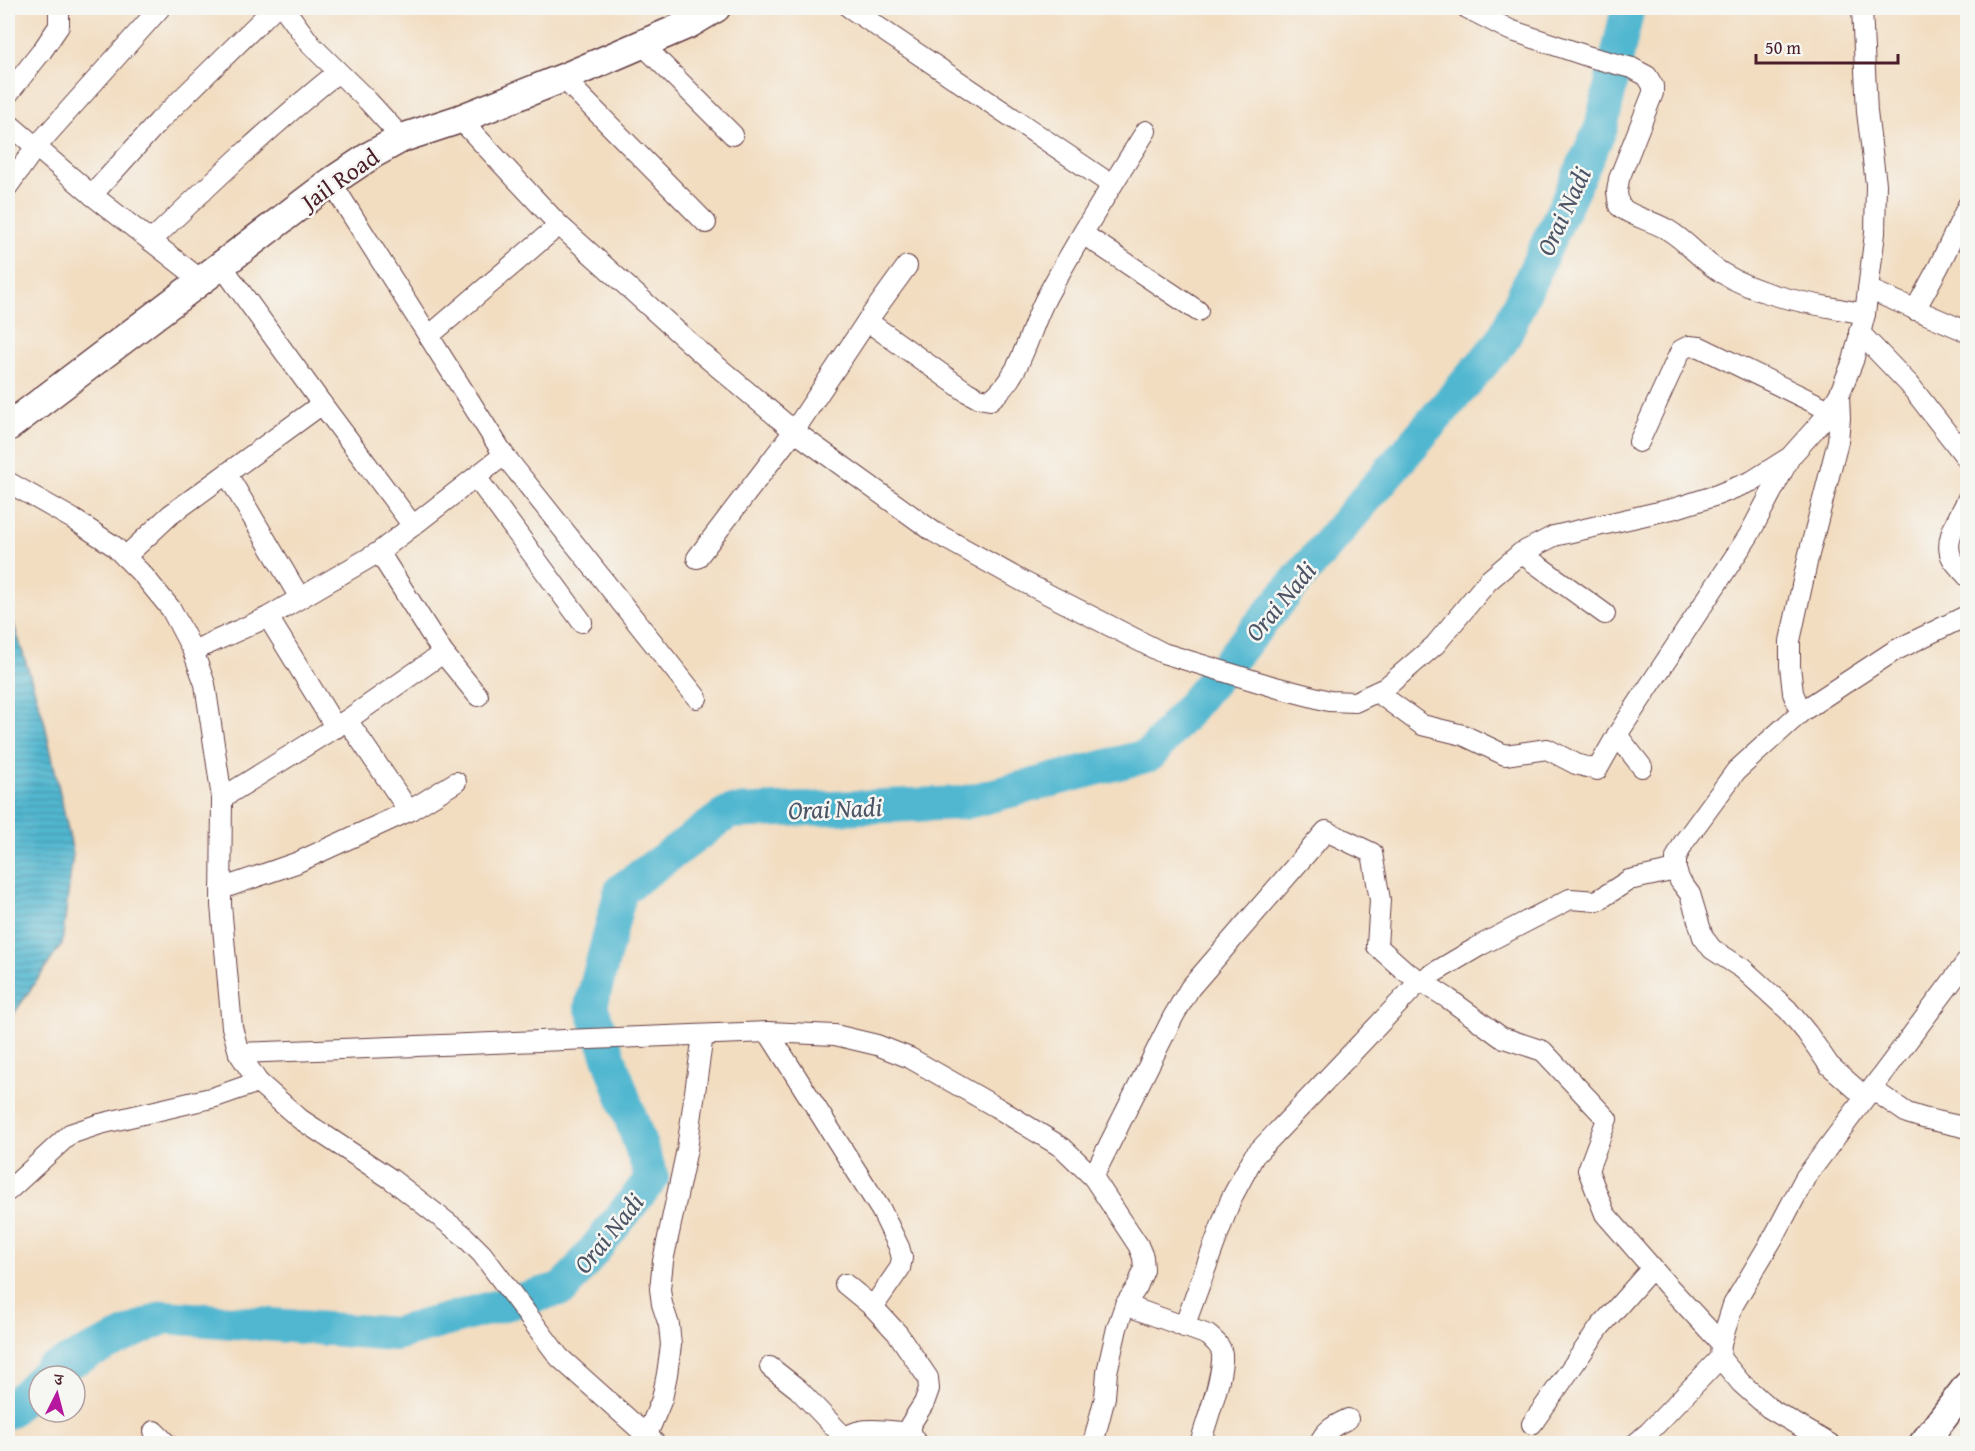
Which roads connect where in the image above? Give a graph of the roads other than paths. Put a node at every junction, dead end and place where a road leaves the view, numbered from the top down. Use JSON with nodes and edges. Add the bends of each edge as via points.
{"nodes":[{"id":1,"x":59,"y":8,"type":"edge"},
{"id":2,"x":160,"y":8,"type":"edge"},
{"id":3,"x":274,"y":8,"type":"edge"},
{"id":4,"x":284,"y":8,"type":"edge"},
{"id":5,"x":716,"y":8,"type":"edge"},
{"id":6,"x":850,"y":8,"type":"edge"},
{"id":7,"x":1467,"y":8,"type":"edge"},
{"id":8,"x":1862,"y":8,"type":"edge"},
{"id":9,"x":642,"y":44,"type":"junction"},
{"id":10,"x":338,"y":72,"type":"junction"},
{"id":11,"x":563,"y":78,"type":"junction"},
{"id":12,"x":8,"y":94,"type":"edge"},
{"id":13,"x":460,"y":119,"type":"junction"},
{"id":14,"x":8,"y":123,"type":"edge"},
{"id":15,"x":1146,"y":131,"type":"dead end"},
{"id":16,"x":733,"y":135,"type":"dead end"},
{"id":17,"x":402,"y":138,"type":"junction"},
{"id":18,"x":35,"y":148,"type":"junction"},
{"id":19,"x":331,"y":182,"type":"junction"},
{"id":20,"x":1112,"y":185,"type":"junction"},
{"id":21,"x":8,"y":186,"type":"edge"},
{"id":22,"x":92,"y":195,"type":"junction"},
{"id":23,"x":1968,"y":205,"type":"edge"},
{"id":24,"x":706,"y":223,"type":"dead end"},
{"id":25,"x":559,"y":225,"type":"junction"},
{"id":26,"x":1083,"y":234,"type":"junction"},
{"id":27,"x":151,"y":241,"type":"junction"},
{"id":28,"x":907,"y":266,"type":"dead end"},
{"id":29,"x":212,"y":273,"type":"junction"},
{"id":30,"x":1868,"y":289,"type":"junction"},
{"id":31,"x":1198,"y":310,"type":"dead end"},
{"id":32,"x":1915,"y":310,"type":"junction"},
{"id":33,"x":867,"y":321,"type":"junction"},
{"id":34,"x":1862,"y":323,"type":"junction"},
{"id":35,"x":1968,"y":332,"type":"edge"},
{"id":36,"x":429,"y":336,"type":"junction"},
{"id":37,"x":1834,"y":402,"type":"junction"},
{"id":38,"x":322,"y":404,"type":"junction"},
{"id":39,"x":8,"y":427,"type":"edge"},
{"id":40,"x":794,"y":431,"type":"junction"},
{"id":41,"x":1639,"y":442,"type":"dead end"},
{"id":42,"x":504,"y":454,"type":"junction"},
{"id":43,"x":1790,"y":457,"type":"junction"},
{"id":44,"x":1968,"y":460,"type":"edge"},
{"id":45,"x":227,"y":474,"type":"junction"},
{"id":46,"x":476,"y":477,"type":"junction"},
{"id":47,"x":8,"y":482,"type":"edge"},
{"id":48,"x":1968,"y":498,"type":"edge"},
{"id":49,"x":413,"y":526,"type":"junction"},
{"id":50,"x":379,"y":552,"type":"junction"},
{"id":51,"x":1521,"y":553,"type":"junction"},
{"id":52,"x":125,"y":557,"type":"junction"},
{"id":53,"x":697,"y":558,"type":"dead end"},
{"id":54,"x":1968,"y":577,"type":"edge"},
{"id":55,"x":300,"y":598,"type":"junction"},
{"id":56,"x":1605,"y":614,"type":"dead end"},
{"id":57,"x":1968,"y":615,"type":"edge"},
{"id":58,"x":268,"y":617,"type":"junction"},
{"id":59,"x":582,"y":622,"type":"dead end"},
{"id":60,"x":193,"y":651,"type":"junction"},
{"id":61,"x":443,"y":653,"type":"junction"},
{"id":62,"x":1377,"y":692,"type":"junction"},
{"id":63,"x":478,"y":696,"type":"dead end"},
{"id":64,"x":697,"y":698,"type":"dead end"},
{"id":65,"x":1801,"y":712,"type":"junction"},
{"id":66,"x":342,"y":724,"type":"junction"},
{"id":67,"x":1617,"y":735,"type":"junction"},
{"id":68,"x":1642,"y":767,"type":"dead end"},
{"id":69,"x":456,"y":782,"type":"dead end"},
{"id":70,"x":222,"y":798,"type":"junction"},
{"id":71,"x":409,"y":811,"type":"junction"},
{"id":72,"x":1676,"y":870,"type":"junction"},
{"id":73,"x":221,"y":889,"type":"junction"},
{"id":74,"x":1968,"y":960,"type":"edge"},
{"id":75,"x":1420,"y":981,"type":"junction"},
{"id":76,"x":768,"y":1032,"type":"junction"},
{"id":77,"x":703,"y":1035,"type":"junction"},
{"id":78,"x":239,"y":1053,"type":"junction"},
{"id":79,"x":258,"y":1082,"type":"junction"},
{"id":80,"x":1868,"y":1093,"type":"junction"},
{"id":81,"x":1968,"y":1128,"type":"edge"},
{"id":82,"x":1093,"y":1177,"type":"junction"},
{"id":83,"x":8,"y":1191,"type":"edge"},
{"id":84,"x":1652,"y":1268,"type":"junction"},
{"id":85,"x":845,"y":1284,"type":"dead end"},
{"id":86,"x":1125,"y":1305,"type":"junction"},
{"id":87,"x":873,"y":1307,"type":"junction"},
{"id":88,"x":1184,"y":1327,"type":"junction"},
{"id":89,"x":1720,"y":1350,"type":"junction"},
{"id":90,"x":770,"y":1367,"type":"dead end"},
{"id":91,"x":1967,"y":1386,"type":"edge"},
{"id":92,"x":1348,"y":1419,"type":"dead end"},
{"id":93,"x":1532,"y":1424,"type":"dead end"},
{"id":94,"x":914,"y":1438,"type":"edge"},
{"id":95,"x":651,"y":1439,"type":"edge"},
{"id":96,"x":842,"y":1440,"type":"edge"},
{"id":97,"x":1093,"y":1443,"type":"edge"},
{"id":98,"x":1200,"y":1443,"type":"edge"},
{"id":99,"x":1319,"y":1443,"type":"edge"},
{"id":100,"x":1635,"y":1443,"type":"edge"},
{"id":101,"x":1830,"y":1443,"type":"edge"},
{"id":102,"x":1923,"y":1443,"type":"edge"}],
"edges":[{"from":1,"to":12,"type":"street","via":[[59,26]]},
{"from":2,"to":18,"type":"street"},
{"from":3,"to":22,"type":"street","via":[[159,121]]},
{"from":4,"to":10,"type":"street","via":[[311,45]]},
{"from":5,"to":9,"type":"street","name":"Jail Road"},
{"from":6,"to":20,"type":"street"},
{"from":7,"to":34,"type":"street","via":[[1510,30],[1647,76],[1653,93],[1617,192],[1619,206],[1628,214],[1656,222],[1720,272],[1748,286]]},
{"from":8,"to":30,"type":"street","via":[[1867,111],[1876,184]]},
{"from":9,"to":11,"type":"street","name":"Jail Road"},
{"from":9,"to":16,"type":"street"},
{"from":10,"to":17,"type":"street"},
{"from":10,"to":27,"type":"street","via":[[240,155]]},
{"from":11,"to":13,"type":"street","name":"Jail Road"},
{"from":11,"to":24,"type":"street"},
{"from":13,"to":17,"type":"street","name":"Jail Road"},
{"from":13,"to":25,"type":"street"},
{"from":14,"to":18,"type":"street"},
{"from":15,"to":20,"type":"street"},
{"from":17,"to":19,"type":"street","name":"Jail Road"},
{"from":18,"to":21,"type":"street"},
{"from":18,"to":22,"type":"street"},
{"from":19,"to":29,"type":"street","name":"Jail Road"},
{"from":19,"to":36,"type":"street"},
{"from":20,"to":26,"type":"street"},
{"from":22,"to":27,"type":"street"},
{"from":23,"to":32,"type":"street"},
{"from":25,"to":36,"type":"street"},
{"from":25,"to":40,"type":"street"},
{"from":26,"to":31,"type":"street"},
{"from":26,"to":33,"type":"street","via":[[1046,298],[1023,355],[1002,391],[990,399],[967,392]]},
{"from":27,"to":29,"type":"street"},
{"from":28,"to":33,"type":"street"},
{"from":29,"to":38,"type":"street"},
{"from":29,"to":39,"type":"street","name":"Jail Road"},
{"from":30,"to":32,"type":"street"},
{"from":30,"to":34,"type":"street"},
{"from":32,"to":35,"type":"street"},
{"from":33,"to":40,"type":"street"},
{"from":34,"to":37,"type":"street","via":[[1853,361]]},
{"from":34,"to":44,"type":"street"},
{"from":36,"to":42,"type":"street"},
{"from":37,"to":41,"type":"street","via":[[1700,347],[1689,346],[1681,350]]},
{"from":37,"to":43,"type":"street"},
{"from":37,"to":65,"type":"street","via":[[1838,441],[1790,641],[1793,693]]},
{"from":38,"to":45,"type":"street"},
{"from":38,"to":49,"type":"street"},
{"from":40,"to":53,"type":"street"},
{"from":40,"to":62,"type":"street","via":[[934,532],[1163,653],[1329,701],[1355,702]]},
{"from":42,"to":46,"type":"street"},
{"from":42,"to":64,"type":"street"},
{"from":43,"to":51,"type":"street","via":[[1752,481],[1717,495],[1554,536]]},
{"from":43,"to":67,"type":"street","via":[[1749,535]]},
{"from":45,"to":52,"type":"street","via":[[170,515]]},
{"from":45,"to":55,"type":"street"},
{"from":46,"to":49,"type":"street"},
{"from":46,"to":59,"type":"street"},
{"from":47,"to":52,"type":"street","via":[[73,519]]},
{"from":48,"to":54,"type":"street","via":[[1949,547]]},
{"from":49,"to":50,"type":"street"},
{"from":50,"to":55,"type":"street"},
{"from":50,"to":61,"type":"street"},
{"from":51,"to":56,"type":"street"},
{"from":51,"to":62,"type":"street","via":[[1488,581],[1435,645]]},
{"from":52,"to":60,"type":"street","via":[[171,609]]},
{"from":55,"to":58,"type":"street"},
{"from":57,"to":65,"type":"street","via":[[1894,651]]},
{"from":58,"to":60,"type":"street"},
{"from":58,"to":66,"type":"street"},
{"from":60,"to":70,"type":"street","via":[[205,684]]},
{"from":61,"to":63,"type":"street"},
{"from":61,"to":66,"type":"street"},
{"from":62,"to":67,"type":"street","via":[[1422,725],[1463,735],[1505,755],[1547,749],[1597,770]]},
{"from":65,"to":72,"type":"street","via":[[1736,771],[1684,842],[1676,858]]},
{"from":66,"to":70,"type":"street"},
{"from":66,"to":71,"type":"street"},
{"from":67,"to":68,"type":"street"},
{"from":69,"to":71,"type":"street"},
{"from":70,"to":73,"type":"street"},
{"from":71,"to":73,"type":"street","via":[[296,863]]},
{"from":72,"to":75,"type":"street","via":[[1629,880],[1596,901],[1569,899]]},
{"from":72,"to":80,"type":"street","via":[[1690,894],[1703,937],[1712,949],[1743,969],[1788,1010],[1829,1065]]},
{"from":73,"to":78,"type":"street","via":[[232,1027]]},
{"from":74,"to":80,"type":"street"},
{"from":75,"to":82,"type":"street","via":[[1377,946],[1380,900],[1372,853],[1326,831],[1190,988]]},
{"from":75,"to":84,"type":"street","via":[[1501,1037],[1543,1051],[1607,1119],[1588,1170],[1605,1214]]},
{"from":75,"to":88,"type":"street","via":[[1254,1156],[1231,1199]]},
{"from":76,"to":77,"type":"street"},
{"from":76,"to":82,"type":"street","via":[[835,1035],[910,1058],[1063,1148]]},
{"from":76,"to":87,"type":"street","via":[[881,1210],[899,1246],[900,1268]]},
{"from":77,"to":78,"type":"street"},
{"from":77,"to":95,"type":"street","via":[[687,1149],[663,1261],[660,1288],[670,1346]]},
{"from":78,"to":79,"type":"street"},
{"from":79,"to":83,"type":"street","via":[[70,1134]]},
{"from":79,"to":95,"type":"street","via":[[300,1119],[391,1179],[462,1234],[482,1254],[559,1357]]},
{"from":80,"to":81,"type":"street","via":[[1907,1113]]},
{"from":80,"to":89,"type":"street","via":[[1805,1178],[1733,1305]]},
{"from":82,"to":86,"type":"street","via":[[1143,1257],[1144,1270]]},
{"from":84,"to":89,"type":"street"},
{"from":84,"to":93,"type":"street","via":[[1600,1327]]},
{"from":85,"to":87,"type":"street"},
{"from":86,"to":88,"type":"street"},
{"from":86,"to":97,"type":"street"},
{"from":87,"to":94,"type":"street","via":[[898,1334],[928,1378],[924,1403],[910,1425]]},
{"from":88,"to":98,"type":"street","via":[[1208,1335],[1222,1353],[1221,1370]]},
{"from":89,"to":100,"type":"street"},
{"from":89,"to":101,"type":"street","via":[[1741,1383],[1769,1408]]},
{"from":90,"to":96,"type":"street","via":[[798,1389]]},
{"from":91,"to":102,"type":"street"},
{"from":92,"to":99,"type":"street","via":[[1322,1435]]},
{"from":94,"to":96,"type":"street","via":[[872,1430],[854,1432]]}]}
